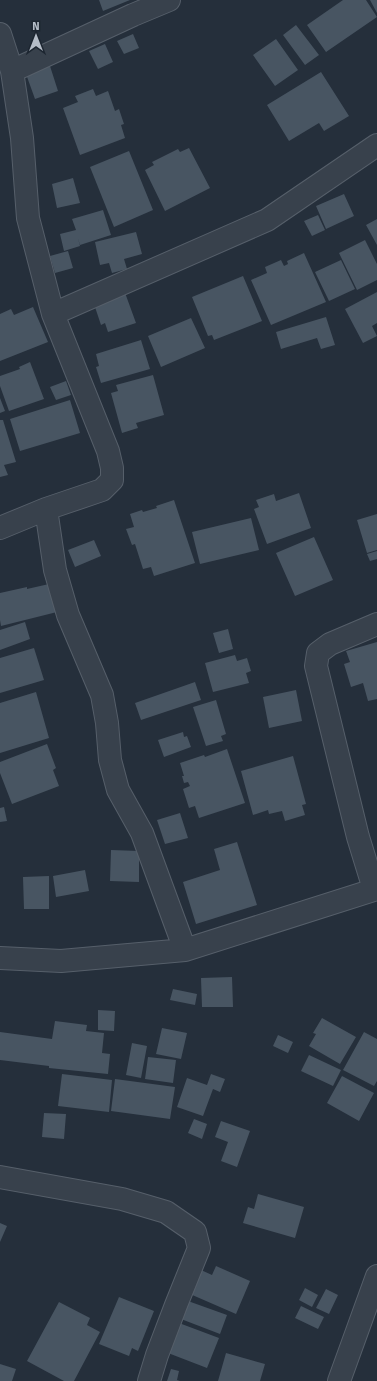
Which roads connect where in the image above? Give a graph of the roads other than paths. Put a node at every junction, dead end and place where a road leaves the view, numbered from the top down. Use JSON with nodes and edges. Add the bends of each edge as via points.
{"nodes":[{"id":1,"x":169,"y":0,"type":"edge"},
{"id":2,"x":0,"y":34,"type":"edge"},
{"id":3,"x":12,"y":71,"type":"junction"},
{"id":4,"x":377,"y":145,"type":"edge"},
{"id":5,"x":53,"y":314,"type":"junction"},
{"id":6,"x":46,"y":508,"type":"junction"},
{"id":7,"x":0,"y":528,"type":"edge"},
{"id":8,"x":377,"y":624,"type":"edge"},
{"id":9,"x":375,"y":889,"type":"edge"},
{"id":10,"x":185,"y":950,"type":"junction"},
{"id":11,"x":0,"y":958,"type":"edge"},
{"id":12,"x":0,"y":1176,"type":"edge"},
{"id":13,"x":377,"y":1276,"type":"edge"},
{"id":14,"x":149,"y":1381,"type":"edge"},
{"id":15,"x":339,"y":1381,"type":"edge"}],
"edges":[{"from":1,"to":3,"type":"street"},
{"from":2,"to":3,"type":"street"},
{"from":3,"to":5,"type":"street","via":[[22,138],[28,218]]},
{"from":4,"to":5,"type":"street","via":[[267,220]]},
{"from":5,"to":6,"type":"street","via":[[108,451],[112,480],[102,490]]},
{"from":6,"to":7,"type":"street"},
{"from":6,"to":10,"type":"street","via":[[55,570],[68,615],[102,695],[110,760],[118,790],[142,833]]},
{"from":8,"to":9,"type":"street","via":[[330,644],[318,653],[316,666],[358,837]]},
{"from":9,"to":10,"type":"street"},
{"from":10,"to":11,"type":"street","via":[[61,961]]},
{"from":12,"to":14,"type":"street","via":[[122,1199],[166,1212],[195,1232],[199,1248]]},
{"from":13,"to":15,"type":"street"}]}
